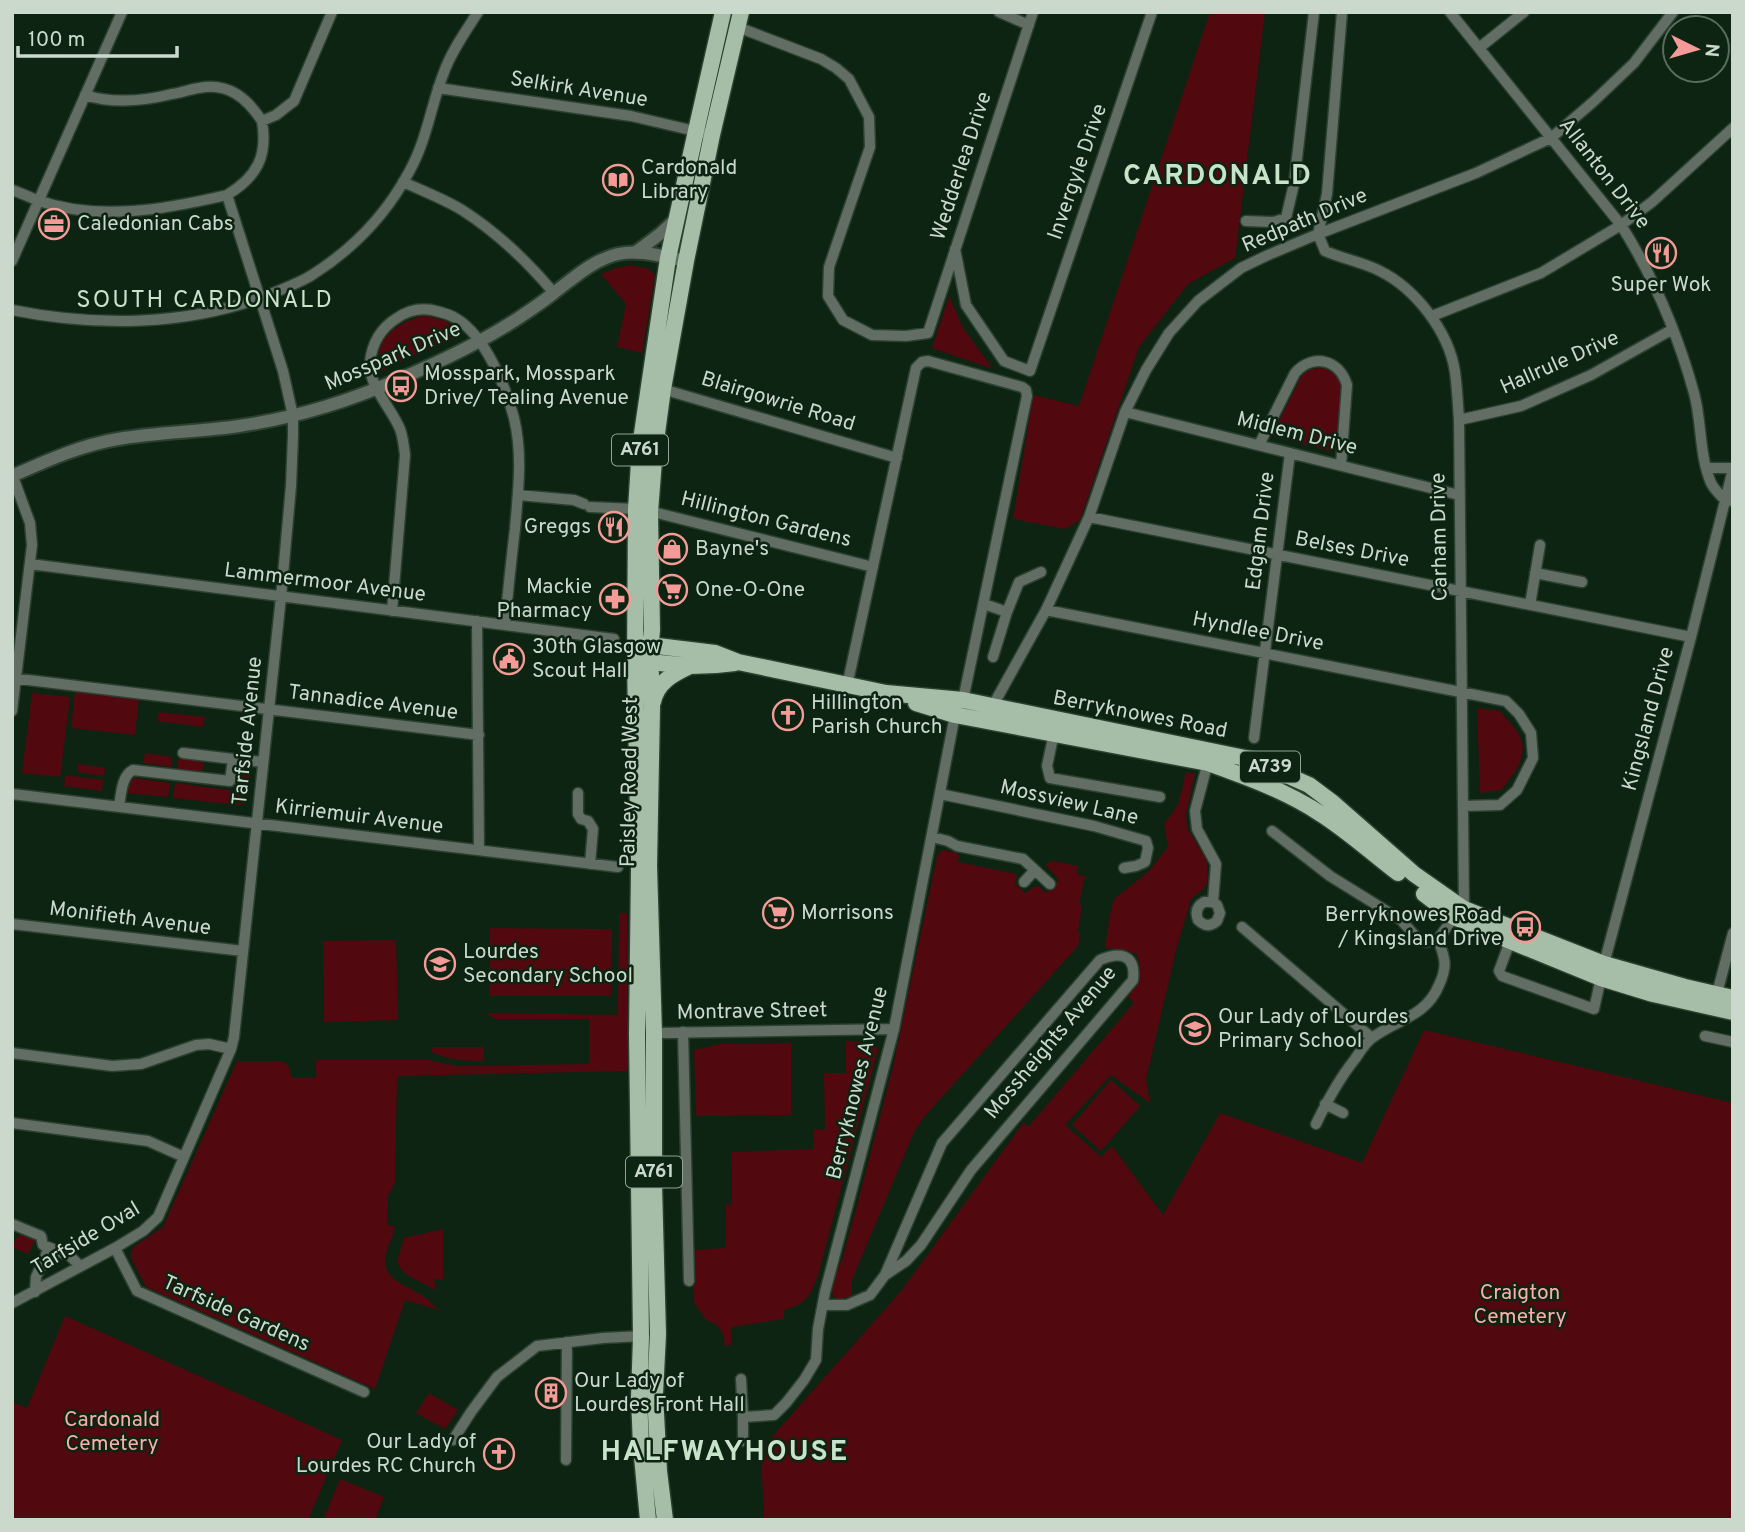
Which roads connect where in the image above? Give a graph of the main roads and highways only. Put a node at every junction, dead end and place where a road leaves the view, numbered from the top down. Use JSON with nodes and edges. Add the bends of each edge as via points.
{"nodes":[{"id":1,"x":732,"y":17,"type":"edge"},
{"id":2,"x":656,"y":387,"type":"junction"},
{"id":3,"x":651,"y":645,"type":"junction"},
{"id":4,"x":642,"y":662,"type":"junction"},
{"id":5,"x":738,"y":662,"type":"junction"},
{"id":6,"x":690,"y":666,"type":"junction"},
{"id":7,"x":886,"y":693,"type":"junction"},
{"id":8,"x":652,"y":708,"type":"junction"},
{"id":9,"x":990,"y":713,"type":"junction"},
{"id":10,"x":1209,"y":757,"type":"junction"},
{"id":11,"x":644,"y":825,"type":"junction"},
{"id":12,"x":1721,"y":1001,"type":"edge"},
{"id":13,"x":1733,"y":1013,"type":"edge"},
{"id":14,"x":648,"y":1520,"type":"edge"},
{"id":15,"x":665,"y":1520,"type":"edge"}],
"edges":[{"from":1,"to":2,"type":"main road","name":"Paisley Road West","number":"A761","via":[[712,135]]},
{"from":1,"to":2,"type":"main road","name":"Paisley Road West","number":"A761","via":[[696,131],[668,258]]},
{"from":2,"to":3,"type":"main road","name":"Paisley Road West","number":"A761","via":[[655,448],[643,510]]},
{"from":3,"to":4,"type":"main road","name":"Paisley Road West","number":"A761"},
{"from":3,"to":5,"type":"main road","name":"Berryknowes Road","number":"A739","via":[[715,653]]},
{"from":4,"to":6,"type":"main road","name":"Berryknowes Road","number":"A739"},
{"from":4,"to":8,"type":"main road","name":"Paisley Road West","number":"A761","via":[[651,674]]},
{"from":4,"to":11,"type":"main road","name":"Paisley Road West","number":"A761","via":[[644,790],[638,804]]},
{"from":5,"to":6,"type":"main road","name":"Berryknowes Road","number":"A739"},
{"from":5,"to":7,"type":"main road","name":"Berryknowes Road","number":"A739"},
{"from":6,"to":8,"type":"main road","via":[[661,684]]},
{"from":7,"to":9,"type":"main road","name":"Berryknowes Road","number":"A739","via":[[955,715]]},
{"from":7,"to":9,"type":"main road","name":"Berryknowes Road","number":"A739","via":[[963,699]]},
{"from":8,"to":11,"type":"main road","name":"Paisley Road West","number":"A761"},
{"from":9,"to":10,"type":"main road","name":"Berryknowes Road","number":"A739"},
{"from":9,"to":10,"type":"main road","name":"Berryknowes Road","number":"A739","via":[[1054,733]]},
{"from":10,"to":12,"type":"main road","name":"Berryknowes Road","number":"A739","via":[[1250,759],[1309,785],[1459,913],[1653,993]]},
{"from":11,"to":14,"type":"main road","name":"Paisley Road West","number":"A761","via":[[637,1034],[639,1397]]},
{"from":11,"to":15,"type":"main road","name":"Paisley Road West","number":"A761","via":[[654,1033],[655,1394]]},
{"from":12,"to":13,"type":"main road","name":"Berryknowes Road","number":"A739"}]}
